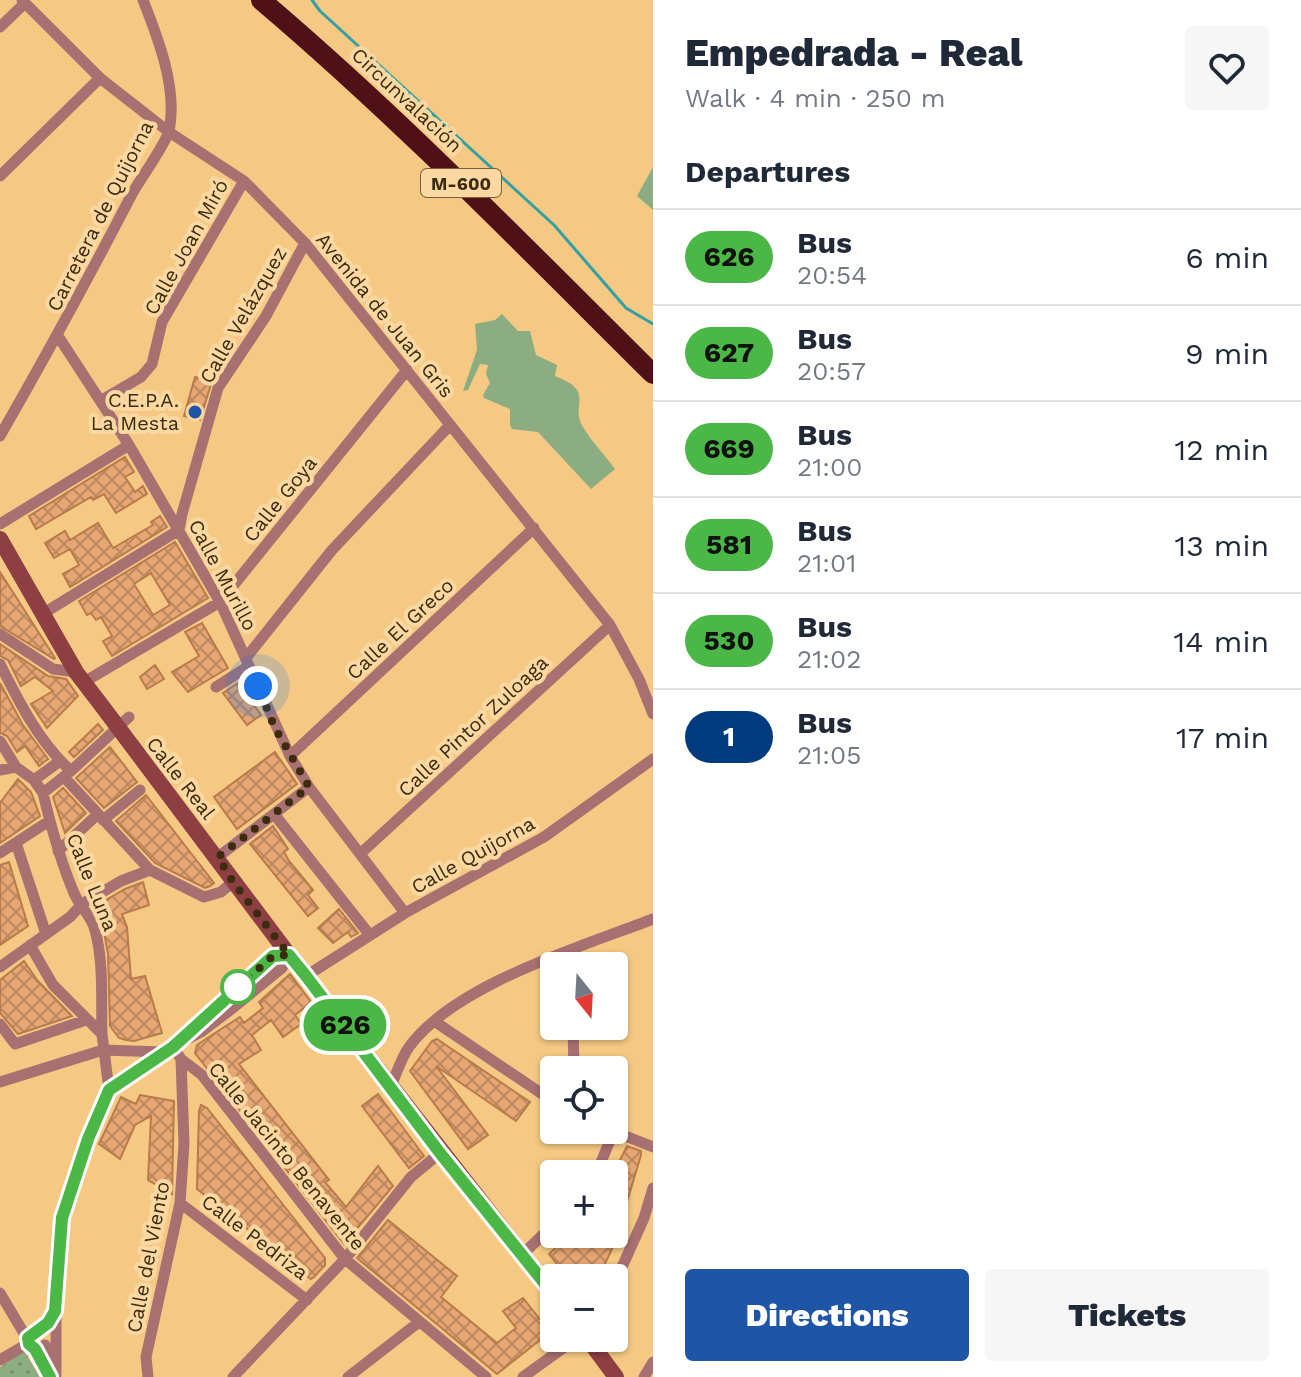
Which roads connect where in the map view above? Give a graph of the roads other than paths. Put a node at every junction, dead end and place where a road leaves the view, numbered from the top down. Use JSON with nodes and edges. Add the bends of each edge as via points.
{"nodes":[{"id":1,"x":143,"y":0,"type":"edge"},
{"id":2,"x":261,"y":0,"type":"edge"},
{"id":3,"x":24,"y":2,"type":"edge"},
{"id":4,"x":0,"y":27,"type":"edge"},
{"id":5,"x":100,"y":78,"type":"junction"},
{"id":6,"x":169,"y":132,"type":"junction"},
{"id":7,"x":0,"y":176,"type":"edge"},
{"id":8,"x":244,"y":181,"type":"junction"},
{"id":9,"x":305,"y":243,"type":"junction"},
{"id":10,"x":58,"y":336,"type":"junction"},
{"id":11,"x":407,"y":370,"type":"junction"},
{"id":12,"x":653,"y":374,"type":"edge"},
{"id":13,"x":102,"y":400,"type":"junction"},
{"id":14,"x":450,"y":425,"type":"junction"},
{"id":15,"x":0,"y":436,"type":"edge"},
{"id":16,"x":129,"y":445,"type":"junction"},
{"id":17,"x":0,"y":524,"type":"edge"},
{"id":18,"x":534,"y":528,"type":"junction"},
{"id":19,"x":179,"y":530,"type":"junction"},
{"id":20,"x":0,"y":539,"type":"edge"},
{"id":21,"x":220,"y":602,"type":"junction"},
{"id":22,"x":44,"y":613,"type":"junction"},
{"id":23,"x":610,"y":625,"type":"junction"},
{"id":24,"x":0,"y":634,"type":"edge"},
{"id":25,"x":248,"y":662,"type":"junction"},
{"id":26,"x":0,"y":664,"type":"edge"},
{"id":27,"x":80,"y":677,"type":"junction"},
{"id":28,"x":216,"y":687,"type":"dead end"},
{"id":29,"x":653,"y":714,"type":"edge"},
{"id":30,"x":124,"y":723,"type":"junction"},
{"id":31,"x":274,"y":726,"type":"junction"},
{"id":32,"x":263,"y":737,"type":"dead end"},
{"id":33,"x":0,"y":741,"type":"edge"},
{"id":34,"x":290,"y":756,"type":"junction"},
{"id":35,"x":653,"y":759,"type":"edge"},
{"id":36,"x":60,"y":761,"type":"junction"},
{"id":37,"x":16,"y":767,"type":"junction"},
{"id":38,"x":0,"y":770,"type":"edge"},
{"id":39,"x":68,"y":774,"type":"junction"},
{"id":40,"x":34,"y":780,"type":"junction"},
{"id":41,"x":309,"y":787,"type":"junction"},
{"id":42,"x":140,"y":790,"type":"dead end"},
{"id":43,"x":43,"y":793,"type":"junction"},
{"id":44,"x":274,"y":814,"type":"junction"},
{"id":45,"x":100,"y":817,"type":"junction"},
{"id":46,"x":49,"y":821,"type":"junction"},
{"id":47,"x":16,"y":843,"type":"junction"},
{"id":48,"x":58,"y":851,"type":"junction"},
{"id":49,"x":0,"y":853,"type":"edge"},
{"id":50,"x":360,"y":854,"type":"junction"},
{"id":51,"x":218,"y":857,"type":"junction"},
{"id":52,"x":150,"y":870,"type":"junction"},
{"id":53,"x":233,"y":882,"type":"junction"},
{"id":54,"x":82,"y":904,"type":"junction"},
{"id":55,"x":405,"y":913,"type":"junction"},
{"id":56,"x":653,"y":919,"type":"edge"},
{"id":57,"x":46,"y":934,"type":"junction"},
{"id":58,"x":369,"y":934,"type":"junction"},
{"id":59,"x":30,"y":945,"type":"junction"},
{"id":60,"x":571,"y":951,"type":"joint"},
{"id":61,"x":289,"y":955,"type":"junction"},
{"id":62,"x":0,"y":967,"type":"edge"},
{"id":63,"x":306,"y":976,"type":"junction"},
{"id":64,"x":86,"y":1020,"type":"junction"},
{"id":65,"x":434,"y":1021,"type":"junction"},
{"id":66,"x":0,"y":1024,"type":"edge"},
{"id":67,"x":102,"y":1034,"type":"junction"},
{"id":68,"x":168,"y":1049,"type":"junction"},
{"id":69,"x":103,"y":1050,"type":"junction"},
{"id":70,"x":181,"y":1059,"type":"junction"},
{"id":71,"x":202,"y":1075,"type":"junction"},
{"id":72,"x":0,"y":1082,"type":"edge"},
{"id":73,"x":391,"y":1086,"type":"junction"},
{"id":74,"x":109,"y":1090,"type":"junction"},
{"id":75,"x":540,"y":1093,"type":"edge"},
{"id":76,"x":184,"y":1096,"type":"junction"},
{"id":77,"x":628,"y":1137,"type":"edge"},
{"id":78,"x":653,"y":1147,"type":"edge"},
{"id":79,"x":440,"y":1153,"type":"junction"},
{"id":80,"x":653,"y":1188,"type":"edge"},
{"id":81,"x":180,"y":1203,"type":"junction"},
{"id":82,"x":644,"y":1218,"type":"junction"},
{"id":83,"x":653,"y":1227,"type":"edge"},
{"id":84,"x":540,"y":1238,"type":"edge"},
{"id":85,"x":523,"y":1254,"type":"junction"},
{"id":86,"x":345,"y":1259,"type":"junction"},
{"id":87,"x":623,"y":1264,"type":"edge"},
{"id":88,"x":540,"y":1276,"type":"edge"},
{"id":89,"x":0,"y":1293,"type":"edge"},
{"id":90,"x":307,"y":1300,"type":"junction"},
{"id":91,"x":55,"y":1306,"type":"junction"},
{"id":92,"x":419,"y":1322,"type":"junction"},
{"id":93,"x":57,"y":1326,"type":"junction"},
{"id":94,"x":36,"y":1341,"type":"junction"},
{"id":95,"x":558,"y":1352,"type":"edge"},
{"id":96,"x":597,"y":1352,"type":"edge"},
{"id":97,"x":0,"y":1360,"type":"edge"},
{"id":98,"x":653,"y":1362,"type":"edge"},
{"id":99,"x":239,"y":1375,"type":"edge"},
{"id":100,"x":54,"y":1376,"type":"edge"},
{"id":101,"x":148,"y":1377,"type":"edge"},
{"id":102,"x":348,"y":1377,"type":"edge"},
{"id":103,"x":486,"y":1377,"type":"edge"},
{"id":104,"x":523,"y":1377,"type":"edge"},
{"id":105,"x":616,"y":1377,"type":"edge"},
{"id":106,"x":644,"y":1377,"type":"edge"}],
"edges":[{"from":1,"to":6,"type":"street","name":"Carretera de Quijorna","via":[[162,50]]},
{"from":2,"to":12,"type":"highway","name":"Circunvalación","number":"M-600","via":[[422,145]]},
{"from":3,"to":4,"type":"street"},
{"from":3,"to":5,"type":"street","name":"Avenida de Juan Gris"},
{"from":5,"to":6,"type":"street","name":"Avenida de Juan Gris"},
{"from":5,"to":7,"type":"street"},
{"from":6,"to":8,"type":"street","name":"Avenida de Juan Gris"},
{"from":6,"to":10,"type":"street","name":"Carretera de Quijorna"},
{"from":8,"to":9,"type":"street","name":"Avenida de Juan Gris"},
{"from":8,"to":13,"type":"street","name":"Calle Joan Miró","via":[[162,322],[152,364],[141,377]]},
{"from":9,"to":11,"type":"street","name":"Avenida de Juan Gris"},
{"from":9,"to":19,"type":"street","name":"Calle Velázquez","via":[[266,316],[218,388]]},
{"from":10,"to":13,"type":"street","name":"Calle Murillo"},
{"from":10,"to":15,"type":"street","name":"Carretera de Quijorna"},
{"from":11,"to":14,"type":"street","name":"Avenida de Juan Gris"},
{"from":11,"to":21,"type":"street","name":"Calle Goya"},
{"from":13,"to":16,"type":"street","name":"Calle Murillo"},
{"from":14,"to":18,"type":"street","name":"Avenida de Juan Gris"},
{"from":14,"to":25,"type":"street","via":[[332,550]]},
{"from":16,"to":17,"type":"street"},
{"from":16,"to":19,"type":"street","name":"Calle Murillo"},
{"from":18,"to":23,"type":"street","name":"Avenida de Juan Gris"},
{"from":18,"to":34,"type":"street","name":"Calle El Greco"},
{"from":19,"to":21,"type":"street","name":"Calle Murillo"},
{"from":19,"to":22,"type":"street"},
{"from":20,"to":22,"type":"street","name":"Calle Real"},
{"from":21,"to":25,"type":"street","name":"Calle Murillo"},
{"from":21,"to":27,"type":"street","name":"Calle Goya"},
{"from":22,"to":27,"type":"street","name":"Calle Real"},
{"from":23,"to":29,"type":"street","name":"Avenida de Juan Gris"},
{"from":23,"to":50,"type":"street","name":"Calle Pintor Zuloaga"},
{"from":24,"to":27,"type":"street","via":[[53,669]]},
{"from":25,"to":28,"type":"street"},
{"from":25,"to":31,"type":"street","name":"Calle Murillo"},
{"from":26,"to":36,"type":"street","via":[[20,705]]},
{"from":27,"to":30,"type":"street","name":"Calle Real"},
{"from":30,"to":39,"type":"street"},
{"from":30,"to":51,"type":"street","name":"Calle Real"},
{"from":31,"to":32,"type":"street"},
{"from":31,"to":34,"type":"street","name":"Calle Murillo"},
{"from":33,"to":37,"type":"street"},
{"from":34,"to":41,"type":"street","name":"Calle Murillo"},
{"from":35,"to":55,"type":"street","name":"Calle Quijorna","via":[[544,837]]},
{"from":36,"to":39,"type":"street"},
{"from":36,"to":40,"type":"street"},
{"from":37,"to":38,"type":"street"},
{"from":37,"to":40,"type":"street"},
{"from":39,"to":43,"type":"street"},
{"from":39,"to":45,"type":"street"},
{"from":40,"to":43,"type":"street"},
{"from":41,"to":44,"type":"street"},
{"from":41,"to":50,"type":"street","name":"Calle Murillo"},
{"from":42,"to":45,"type":"street"},
{"from":43,"to":46,"type":"street","name":"Calle Luna"},
{"from":44,"to":51,"type":"street"},
{"from":44,"to":58,"type":"street"},
{"from":45,"to":48,"type":"street"},
{"from":45,"to":52,"type":"street"},
{"from":46,"to":47,"type":"street"},
{"from":46,"to":48,"type":"street","name":"Calle Luna"},
{"from":47,"to":49,"type":"street"},
{"from":47,"to":57,"type":"street"},
{"from":48,"to":54,"type":"street","name":"Calle Luna"},
{"from":50,"to":55,"type":"street","name":"Calle Murillo"},
{"from":51,"to":53,"type":"street","name":"Calle Real"},
{"from":52,"to":53,"type":"street","via":[[204,897]]},
{"from":52,"to":54,"type":"street"},
{"from":53,"to":61,"type":"street","name":"Calle Real"},
{"from":54,"to":57,"type":"street"},
{"from":54,"to":67,"type":"street","name":"Calle Luna","via":[[99,949]]},
{"from":55,"to":58,"type":"street","name":"Calle Quijorna"},
{"from":56,"to":60,"type":"street"},
{"from":57,"to":59,"type":"street"},
{"from":58,"to":63,"type":"street","name":"Calle Quijorna"},
{"from":59,"to":62,"type":"street"},
{"from":59,"to":64,"type":"street","via":[[53,985]]},
{"from":60,"to":65,"type":"street","via":[[490,983]]},
{"from":61,"to":63,"type":"street","name":"Calle Real"},
{"from":61,"to":68,"type":"street","via":[[282,968],[229,1011]]},
{"from":63,"to":73,"type":"street","name":"Calle Real"},
{"from":64,"to":66,"type":"street","via":[[15,1044]]},
{"from":64,"to":67,"type":"street"},
{"from":65,"to":73,"type":"street","via":[[409,1047]]},
{"from":65,"to":75,"type":"street"},
{"from":67,"to":69,"type":"street","name":"Calle Luna"},
{"from":68,"to":69,"type":"street"},
{"from":68,"to":70,"type":"street","name":"Calle Jacinto Benavente"},
{"from":68,"to":74,"type":"street"},
{"from":69,"to":72,"type":"street"},
{"from":69,"to":74,"type":"street","name":"Calle Luna"},
{"from":70,"to":71,"type":"street","name":"Calle Jacinto Benavente"},
{"from":70,"to":76,"type":"street","name":"Calle del Viento"},
{"from":71,"to":76,"type":"street"},
{"from":71,"to":86,"type":"street","name":"Calle Jacinto Benavente"},
{"from":73,"to":79,"type":"street","name":"Calle Real"},
{"from":74,"to":91,"type":"street","via":[[62,1218]]},
{"from":76,"to":81,"type":"street","name":"Calle del Viento"},
{"from":77,"to":78,"type":"street"},
{"from":79,"to":85,"type":"street","name":"Calle Real"},
{"from":79,"to":86,"type":"street","via":[[411,1177]]},
{"from":80,"to":82,"type":"street"},
{"from":81,"to":90,"type":"street","name":"Calle Pedriza"},
{"from":81,"to":101,"type":"street","name":"Calle del Viento","via":[[146,1357]]},
{"from":82,"to":83,"type":"street"},
{"from":82,"to":87,"type":"street"},
{"from":84,"to":85,"type":"street"},
{"from":85,"to":88,"type":"street","name":"Calle Real"},
{"from":86,"to":90,"type":"street"},
{"from":86,"to":92,"type":"street","name":"Calle Jacinto Benavente"},
{"from":89,"to":94,"type":"street"},
{"from":90,"to":99,"type":"street"},
{"from":91,"to":93,"type":"street"},
{"from":91,"to":94,"type":"street"},
{"from":92,"to":102,"type":"street"},
{"from":92,"to":103,"type":"street","name":"Calle Jacinto Benavente"},
{"from":93,"to":94,"type":"street"},
{"from":93,"to":100,"type":"street"},
{"from":94,"to":97,"type":"street"},
{"from":94,"to":100,"type":"street"},
{"from":95,"to":104,"type":"street"},
{"from":96,"to":105,"type":"street"},
{"from":98,"to":106,"type":"street"}]}
